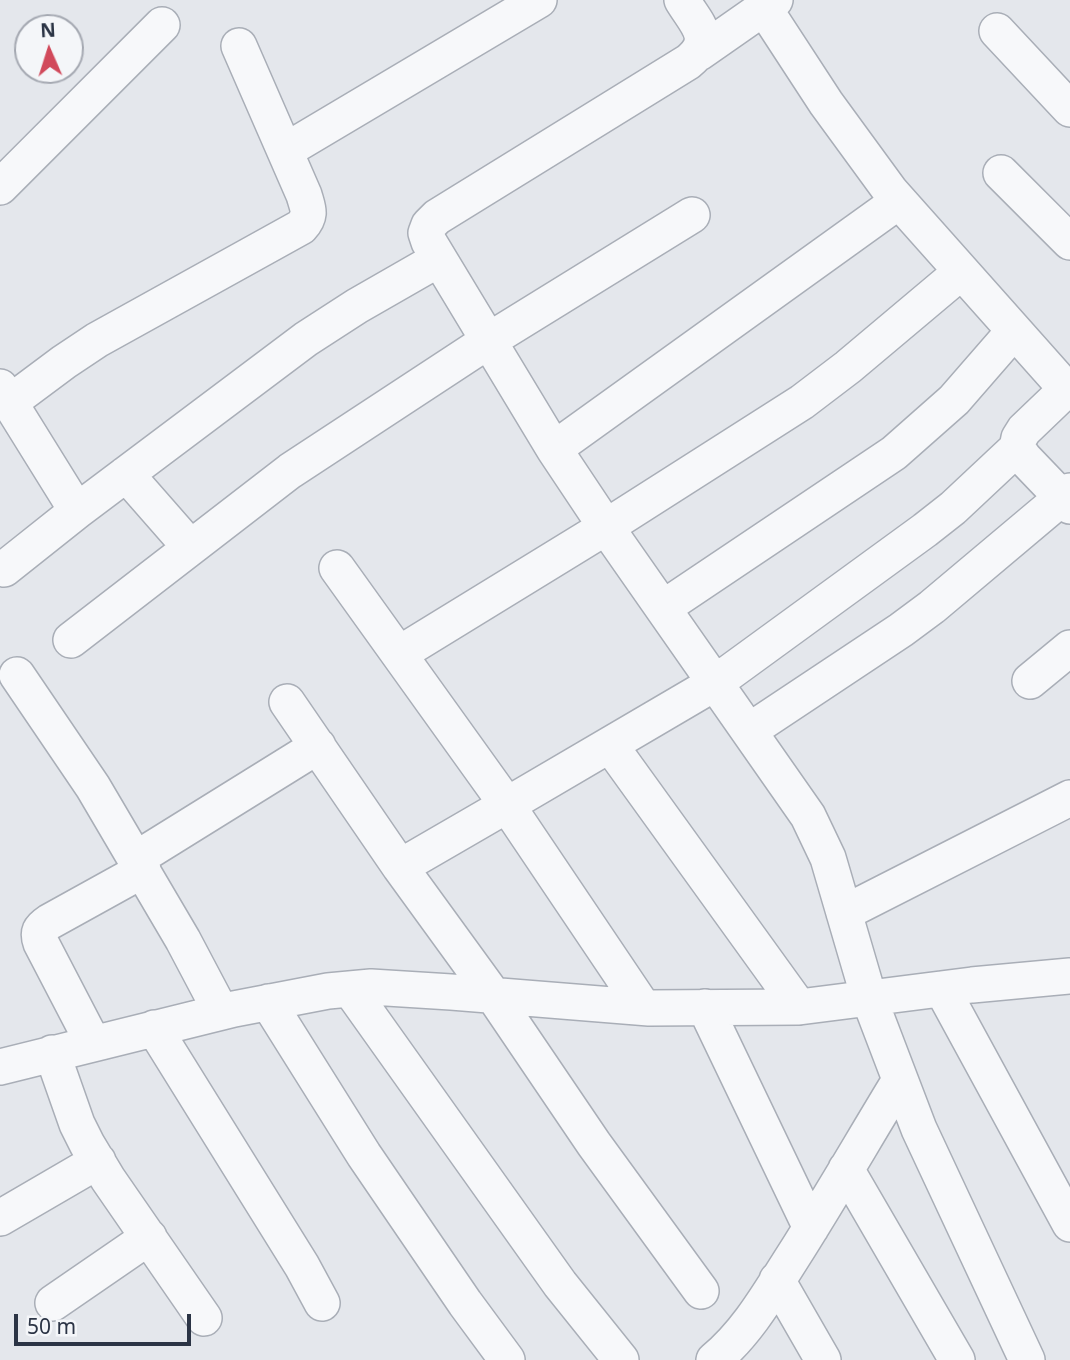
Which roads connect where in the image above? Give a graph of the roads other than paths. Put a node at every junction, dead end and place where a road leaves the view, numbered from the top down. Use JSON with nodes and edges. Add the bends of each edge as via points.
{"nodes":[{"id":1,"x":539,"y":0,"type":"edge"},
{"id":2,"x":681,"y":0,"type":"edge"},
{"id":3,"x":769,"y":4,"type":"edge"},
{"id":4,"x":162,"y":25,"type":"dead end"},
{"id":5,"x":997,"y":31,"type":"dead end"},
{"id":6,"x":239,"y":46,"type":"dead end"},
{"id":7,"x":699,"y":53,"type":"junction"},
{"id":8,"x":1070,"y":109,"type":"edge"},
{"id":9,"x":285,"y":151,"type":"junction"},
{"id":10,"x":1002,"y":173,"type":"dead end"},
{"id":11,"x":0,"y":187,"type":"edge"},
{"id":12,"x":899,"y":201,"type":"junction"},
{"id":13,"x":692,"y":215,"type":"dead end"},
{"id":14,"x":1070,"y":242,"type":"edge"},
{"id":15,"x":439,"y":259,"type":"junction"},
{"id":16,"x":961,"y":272,"type":"junction"},
{"id":17,"x":1014,"y":331,"type":"junction"},
{"id":18,"x":488,"y":341,"type":"junction"},
{"id":19,"x":1069,"y":389,"type":"edge"},
{"id":20,"x":5,"y":395,"type":"edge"},
{"id":21,"x":1017,"y":448,"type":"junction"},
{"id":22,"x":554,"y":449,"type":"junction"},
{"id":23,"x":126,"y":474,"type":"junction"},
{"id":24,"x":1067,"y":498,"type":"edge"},
{"id":25,"x":77,"y":511,"type":"junction"},
{"id":26,"x":606,"y":527,"type":"junction"},
{"id":27,"x":190,"y":547,"type":"junction"},
{"id":28,"x":337,"y":568,"type":"dead end"},
{"id":29,"x":4,"y":569,"type":"dead end"},
{"id":30,"x":663,"y":608,"type":"junction"},
{"id":31,"x":71,"y":640,"type":"dead end"},
{"id":32,"x":1070,"y":648,"type":"edge"},
{"id":33,"x":399,"y":654,"type":"junction"},
{"id":34,"x":17,"y":675,"type":"dead end"},
{"id":35,"x":1030,"y":681,"type":"dead end"},
{"id":36,"x":715,"y":683,"type":"junction"},
{"id":37,"x":288,"y":702,"type":"dead end"},
{"id":38,"x":749,"y":732,"type":"junction"},
{"id":39,"x":610,"y":745,"type":"junction"},
{"id":40,"x":318,"y":746,"type":"junction"},
{"id":41,"x":508,"y":806,"type":"junction"},
{"id":42,"x":1068,"y":806,"type":"edge"},
{"id":43,"x":139,"y":864,"type":"junction"},
{"id":44,"x":400,"y":867,"type":"junction"},
{"id":45,"x":844,"y":913,"type":"junction"},
{"id":46,"x":1070,"y":976,"type":"edge"},
{"id":47,"x":350,"y":989,"type":"junction"},
{"id":48,"x":942,"y":989,"type":"junction"},
{"id":49,"x":493,"y":995,"type":"junction"},
{"id":50,"x":869,"y":998,"type":"junction"},
{"id":51,"x":268,"y":1002,"type":"junction"},
{"id":52,"x":643,"y":1007,"type":"junction"},
{"id":53,"x":705,"y":1007,"type":"junction"},
{"id":54,"x":799,"y":1007,"type":"junction"},
{"id":55,"x":221,"y":1012,"type":"junction"},
{"id":56,"x":154,"y":1028,"type":"junction"},
{"id":57,"x":93,"y":1044,"type":"junction"},
{"id":58,"x":52,"y":1054,"type":"junction"},
{"id":59,"x":0,"y":1067,"type":"edge"},
{"id":60,"x":900,"y":1080,"type":"junction"},
{"id":61,"x":98,"y":1161,"type":"junction"},
{"id":62,"x":846,"y":1169,"type":"junction"},
{"id":63,"x":0,"y":1218,"type":"edge"},
{"id":64,"x":1070,"y":1224,"type":"edge"},
{"id":65,"x":811,"y":1228,"type":"junction"},
{"id":66,"x":149,"y":1237,"type":"junction"},
{"id":67,"x":778,"y":1280,"type":"junction"},
{"id":68,"x":701,"y":1291,"type":"dead end"},
{"id":69,"x":53,"y":1303,"type":"dead end"},
{"id":70,"x":323,"y":1303,"type":"dead end"},
{"id":71,"x":204,"y":1318,"type":"dead end"},
{"id":72,"x":507,"y":1360,"type":"edge"},
{"id":73,"x":621,"y":1360,"type":"edge"},
{"id":74,"x":714,"y":1360,"type":"edge"},
{"id":75,"x":823,"y":1360,"type":"edge"},
{"id":76,"x":957,"y":1360,"type":"edge"},
{"id":77,"x":1027,"y":1360,"type":"edge"}],
"edges":[{"from":1,"to":9,"type":"street"},
{"from":2,"to":7,"type":"street","via":[[703,33]]},
{"from":3,"to":7,"type":"street"},
{"from":3,"to":12,"type":"street","via":[[826,103]]},
{"from":4,"to":11,"type":"street"},
{"from":5,"to":8,"type":"street"},
{"from":6,"to":9,"type":"street"},
{"from":7,"to":15,"type":"street","via":[[436,218],[426,233]]},
{"from":9,"to":20,"type":"street","via":[[308,208],[307,220],[300,227]]},
{"from":10,"to":14,"type":"street"},
{"from":12,"to":16,"type":"street"},
{"from":12,"to":22,"type":"street"},
{"from":13,"to":18,"type":"street"},
{"from":15,"to":18,"type":"street"},
{"from":15,"to":23,"type":"street","via":[[306,339]]},
{"from":16,"to":17,"type":"street"},
{"from":16,"to":26,"type":"street","via":[[802,402]]},
{"from":17,"to":19,"type":"street"},
{"from":17,"to":30,"type":"street","via":[[954,400],[894,453]]},
{"from":18,"to":22,"type":"street"},
{"from":18,"to":27,"type":"street","via":[[290,471]]},
{"from":19,"to":21,"type":"street","via":[[1024,430]]},
{"from":20,"to":25,"type":"street"},
{"from":21,"to":24,"type":"street"},
{"from":21,"to":36,"type":"street","via":[[925,530]]},
{"from":22,"to":26,"type":"street"},
{"from":23,"to":25,"type":"street"},
{"from":23,"to":27,"type":"street"},
{"from":24,"to":38,"type":"street","via":[[911,622]]},
{"from":25,"to":29,"type":"street"},
{"from":26,"to":30,"type":"street"},
{"from":26,"to":33,"type":"street"},
{"from":27,"to":31,"type":"street"},
{"from":28,"to":33,"type":"street"},
{"from":30,"to":36,"type":"street"},
{"from":32,"to":35,"type":"street"},
{"from":33,"to":41,"type":"street"},
{"from":34,"to":43,"type":"street"},
{"from":36,"to":38,"type":"street"},
{"from":36,"to":39,"type":"street"},
{"from":37,"to":40,"type":"street"},
{"from":38,"to":45,"type":"street","via":[[808,816],[828,858]]},
{"from":39,"to":41,"type":"street"},
{"from":39,"to":54,"type":"street"},
{"from":40,"to":43,"type":"street"},
{"from":40,"to":44,"type":"street"},
{"from":41,"to":44,"type":"street"},
{"from":41,"to":52,"type":"street"},
{"from":42,"to":45,"type":"street"},
{"from":43,"to":55,"type":"street"},
{"from":43,"to":57,"type":"street","via":[[49,922],[38,935]]},
{"from":44,"to":49,"type":"street"},
{"from":45,"to":50,"type":"street"},
{"from":46,"to":48,"type":"street"},
{"from":47,"to":49,"type":"street"},
{"from":47,"to":51,"type":"street"},
{"from":47,"to":73,"type":"street","via":[[552,1274]]},
{"from":48,"to":50,"type":"street"},
{"from":48,"to":64,"type":"street"},
{"from":49,"to":52,"type":"street"},
{"from":49,"to":68,"type":"street"},
{"from":50,"to":54,"type":"street"},
{"from":50,"to":60,"type":"street"},
{"from":51,"to":55,"type":"street"},
{"from":51,"to":72,"type":"street","via":[[364,1156]]},
{"from":52,"to":53,"type":"street"},
{"from":53,"to":54,"type":"street"},
{"from":53,"to":65,"type":"street"},
{"from":55,"to":56,"type":"street"},
{"from":56,"to":57,"type":"street"},
{"from":56,"to":70,"type":"street"},
{"from":57,"to":58,"type":"street"},
{"from":58,"to":59,"type":"street"},
{"from":58,"to":61,"type":"street","via":[[77,1124]]},
{"from":60,"to":62,"type":"street"},
{"from":60,"to":77,"type":"street"},
{"from":61,"to":63,"type":"street"},
{"from":61,"to":66,"type":"street"},
{"from":62,"to":65,"type":"street"},
{"from":62,"to":76,"type":"street"},
{"from":65,"to":67,"type":"street"},
{"from":66,"to":69,"type":"street"},
{"from":66,"to":71,"type":"street"},
{"from":67,"to":74,"type":"street","via":[[740,1334]]},
{"from":67,"to":75,"type":"street"}]}
